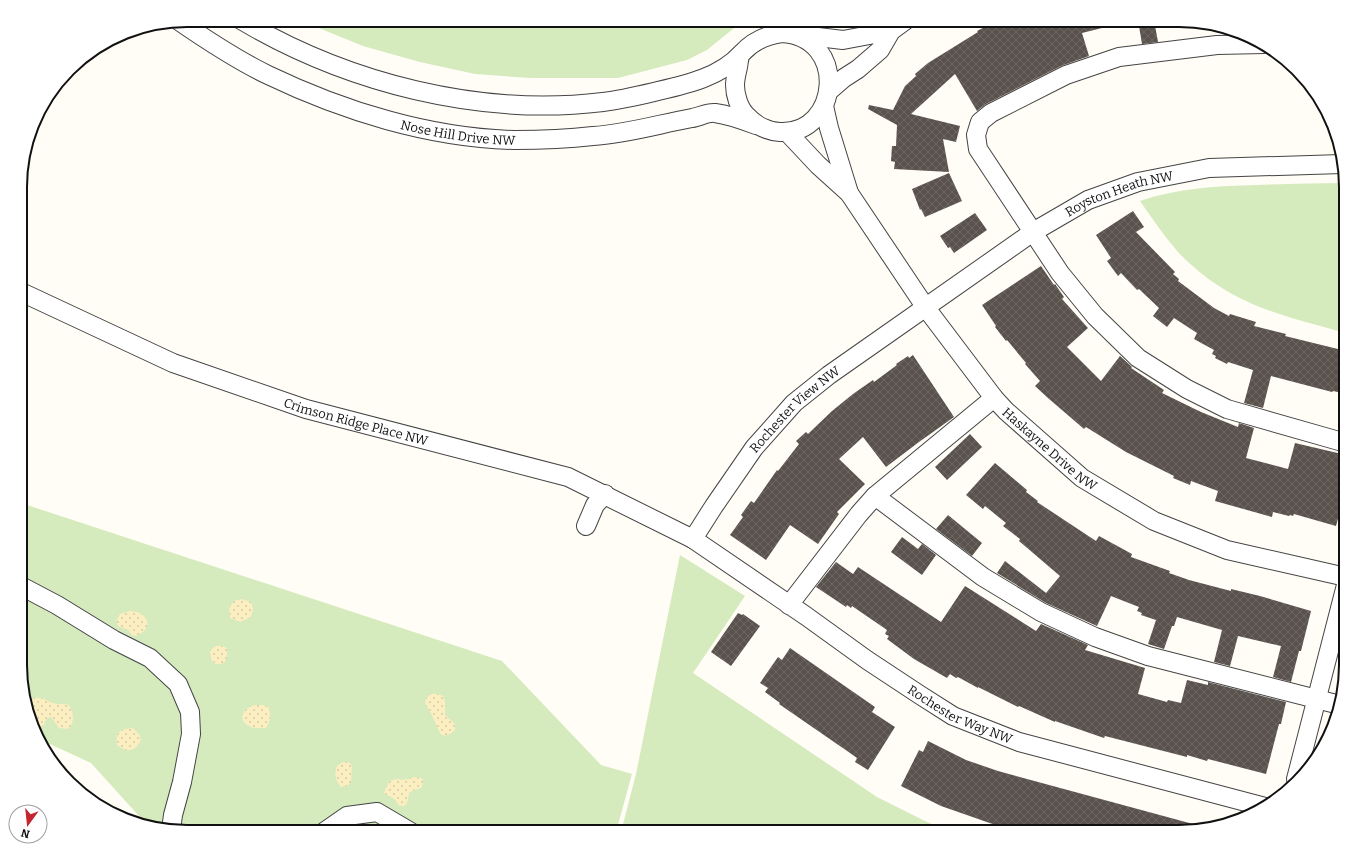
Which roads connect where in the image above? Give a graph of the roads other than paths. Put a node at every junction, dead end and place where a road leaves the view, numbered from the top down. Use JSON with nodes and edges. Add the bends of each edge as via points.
{"nodes":[{"id":1,"x":187,"y":27,"type":"edge"},
{"id":2,"x":253,"y":27,"type":"edge"},
{"id":3,"x":896,"y":27,"type":"edge"},
{"id":4,"x":891,"y":31,"type":"junction"},
{"id":5,"x":793,"y":34,"type":"junction"},
{"id":6,"x":1252,"y":44,"type":"edge"},
{"id":7,"x":741,"y":54,"type":"junction"},
{"id":8,"x":826,"y":98,"type":"junction"},
{"id":9,"x":756,"y":125,"type":"junction"},
{"id":10,"x":787,"y":132,"type":"junction"},
{"id":11,"x":1338,"y":164,"type":"edge"},
{"id":12,"x":849,"y":193,"type":"junction"},
{"id":13,"x":1033,"y":232,"type":"junction"},
{"id":14,"x":27,"y":295,"type":"edge"},
{"id":15,"x":926,"y":308,"type":"junction"},
{"id":16,"x":994,"y":398,"type":"junction"},
{"id":17,"x":1339,"y":441,"type":"edge"},
{"id":18,"x":605,"y":494,"type":"junction"},
{"id":19,"x":875,"y":496,"type":"junction"},
{"id":20,"x":586,"y":526,"type":"dead end"},
{"id":21,"x":693,"y":539,"type":"junction"},
{"id":22,"x":1339,"y":575,"type":"edge"},
{"id":23,"x":27,"y":589,"type":"edge"},
{"id":24,"x":789,"y":604,"type":"junction"},
{"id":25,"x":1339,"y":612,"type":"edge"},
{"id":26,"x":1316,"y":699,"type":"junction"},
{"id":27,"x":1335,"y":704,"type":"edge"},
{"id":28,"x":1298,"y":772,"type":"edge"},
{"id":29,"x":1257,"y":805,"type":"edge"},
{"id":30,"x":172,"y":825,"type":"edge"},
{"id":31,"x":334,"y":825,"type":"edge"},
{"id":32,"x":399,"y":825,"type":"edge"}],
"edges":[{"from":1,"to":9,"type":"street","name":"Nose Hill Drive NW","via":[[229,54],[312,95],[366,114],[417,127],[469,136],[514,140],[620,133],[714,113]]},
{"from":2,"to":7,"type":"street","via":[[306,53],[384,82],[420,92],[506,105],[556,106],[633,97],[699,80],[728,66]]},
{"from":3,"to":4,"type":"street"},
{"from":4,"to":5,"type":"street","via":[[843,40]]},
{"from":4,"to":8,"type":"street","via":[[880,50],[844,78]]},
{"from":5,"to":7,"type":"street","via":[[766,36]]},
{"from":5,"to":8,"type":"street","via":[[810,41],[823,56],[827,64]]},
{"from":6,"to":13,"type":"street","via":[[1217,45],[1119,57],[1066,75],[991,113],[980,122],[976,135],[978,149]]},
{"from":7,"to":9,"type":"street","via":[[735,85],[737,100],[745,114]]},
{"from":8,"to":10,"type":"street","via":[[815,119],[802,128]]},
{"from":8,"to":12,"type":"street","name":"Haskayne Drive NW","via":[[829,128]]},
{"from":9,"to":10,"type":"street","via":[[771,131]]},
{"from":10,"to":12,"type":"street","name":"Haskayne Drive NW"},
{"from":11,"to":13,"type":"street","name":"Royston Heath NW","via":[[1209,168],[1138,182],[1088,200]]},
{"from":12,"to":15,"type":"street","name":"Haskayne Drive NW"},
{"from":13,"to":15,"type":"street","name":"Royston Heath NW"},
{"from":13,"to":17,"type":"street","via":[[1060,273],[1095,316],[1138,358],[1187,389],[1227,409]]},
{"from":14,"to":18,"type":"street","name":"Crimson Ridge Place NW","via":[[173,363],[306,409],[568,477]]},
{"from":15,"to":16,"type":"street","name":"Haskayne Drive NW"},
{"from":15,"to":21,"type":"street","name":"Rochester View NW","via":[[829,374],[794,403],[754,448]]},
{"from":16,"to":19,"type":"street"},
{"from":16,"to":22,"type":"street","name":"Haskayne Drive NW","via":[[1082,478],[1154,521],[1227,550]]},
{"from":18,"to":20,"type":"street","via":[[595,505]]},
{"from":18,"to":21,"type":"street","name":"Crimson Ridge Place NW"},
{"from":19,"to":24,"type":"street"},
{"from":19,"to":26,"type":"street","via":[[983,577],[1041,612],[1095,637],[1148,656]]},
{"from":21,"to":24,"type":"street","name":"Rochester Way NW"},
{"from":23,"to":30,"type":"street","via":[[150,658],[178,684],[190,712],[190,734]]},
{"from":24,"to":29,"type":"street","name":"Rochester Way NW","via":[[874,665],[953,716],[1019,742]]},
{"from":25,"to":26,"type":"street"},
{"from":26,"to":27,"type":"street"},
{"from":26,"to":28,"type":"street"},
{"from":31,"to":32,"type":"street","via":[[347,816],[377,812]]}]}
